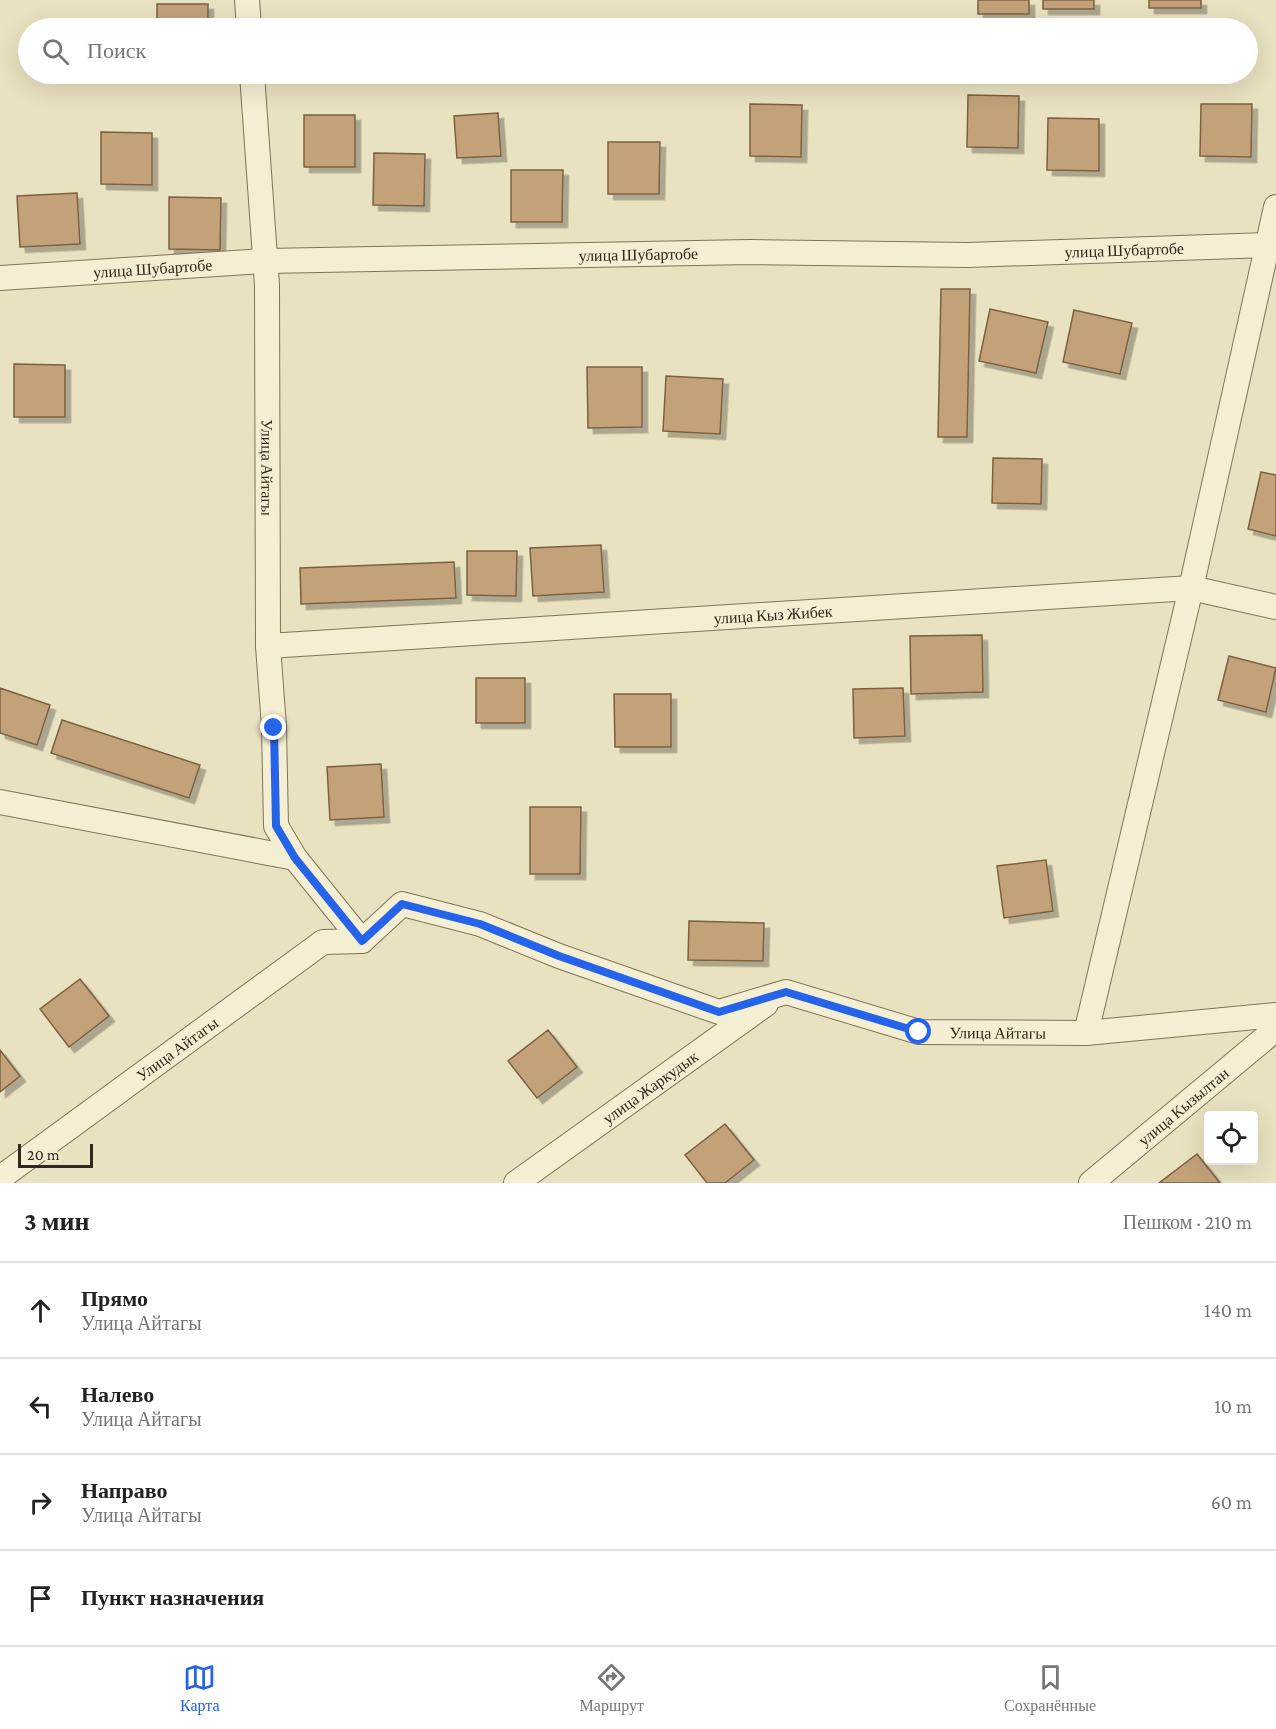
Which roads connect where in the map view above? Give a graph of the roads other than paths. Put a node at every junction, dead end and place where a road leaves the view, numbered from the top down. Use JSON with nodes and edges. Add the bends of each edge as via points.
{"nodes":[{"id":1,"x":247,"y":0,"type":"edge"},
{"id":2,"x":248,"y":18,"type":"edge"},
{"id":3,"x":253,"y":84,"type":"edge"},
{"id":4,"x":1276,"y":207,"type":"edge"},
{"id":5,"x":1272,"y":246,"type":"edge"},
{"id":6,"x":265,"y":261,"type":"junction"},
{"id":7,"x":0,"y":278,"type":"edge"},
{"id":8,"x":1191,"y":588,"type":"junction"},
{"id":9,"x":1276,"y":607,"type":"edge"},
{"id":10,"x":268,"y":646,"type":"junction"},
{"id":11,"x":0,"y":802,"type":"edge"},
{"id":12,"x":295,"y":858,"type":"junction"},
{"id":13,"x":362,"y":941,"type":"junction"},
{"id":14,"x":786,"y":992,"type":"junction"},
{"id":15,"x":1276,"y":1015,"type":"edge"},
{"id":16,"x":1276,"y":1029,"type":"edge"},
{"id":17,"x":1086,"y":1033,"type":"junction"},
{"id":18,"x":0,"y":1178,"type":"edge"},
{"id":19,"x":516,"y":1183,"type":"edge"},
{"id":20,"x":1091,"y":1183,"type":"edge"}],
"edges":[{"from":1,"to":2,"type":"street"},
{"from":3,"to":6,"type":"street","name":"Улица Айтагы"},
{"from":4,"to":5,"type":"street"},
{"from":5,"to":6,"type":"street","name":"улица Шубартобе","via":[[968,255],[750,252]]},
{"from":5,"to":8,"type":"street"},
{"from":6,"to":7,"type":"street","name":"улица Шубартобе"},
{"from":6,"to":10,"type":"street","name":"Улица Айтагы"},
{"from":8,"to":9,"type":"street","name":"улица Кыз Жибек"},
{"from":8,"to":10,"type":"street","name":"улица Кыз Жибек"},
{"from":8,"to":17,"type":"street"},
{"from":10,"to":12,"type":"street","name":"Улица Айтагы","via":[[276,826]]},
{"from":11,"to":12,"type":"street"},
{"from":12,"to":13,"type":"street","name":"Улица Айтагы"},
{"from":13,"to":14,"type":"street","via":[[402,904],[480,924],[719,1012]]},
{"from":13,"to":18,"type":"street","name":"Улица Айтагы","via":[[323,942]]},
{"from":14,"to":17,"type":"street","name":"Улица Айтагы","via":[[919,1032]]},
{"from":14,"to":19,"type":"street","name":"улица Жаркудык"},
{"from":15,"to":17,"type":"street","name":"Улица Айтагы"},
{"from":16,"to":20,"type":"street","name":"улица Кызылтан"}]}
